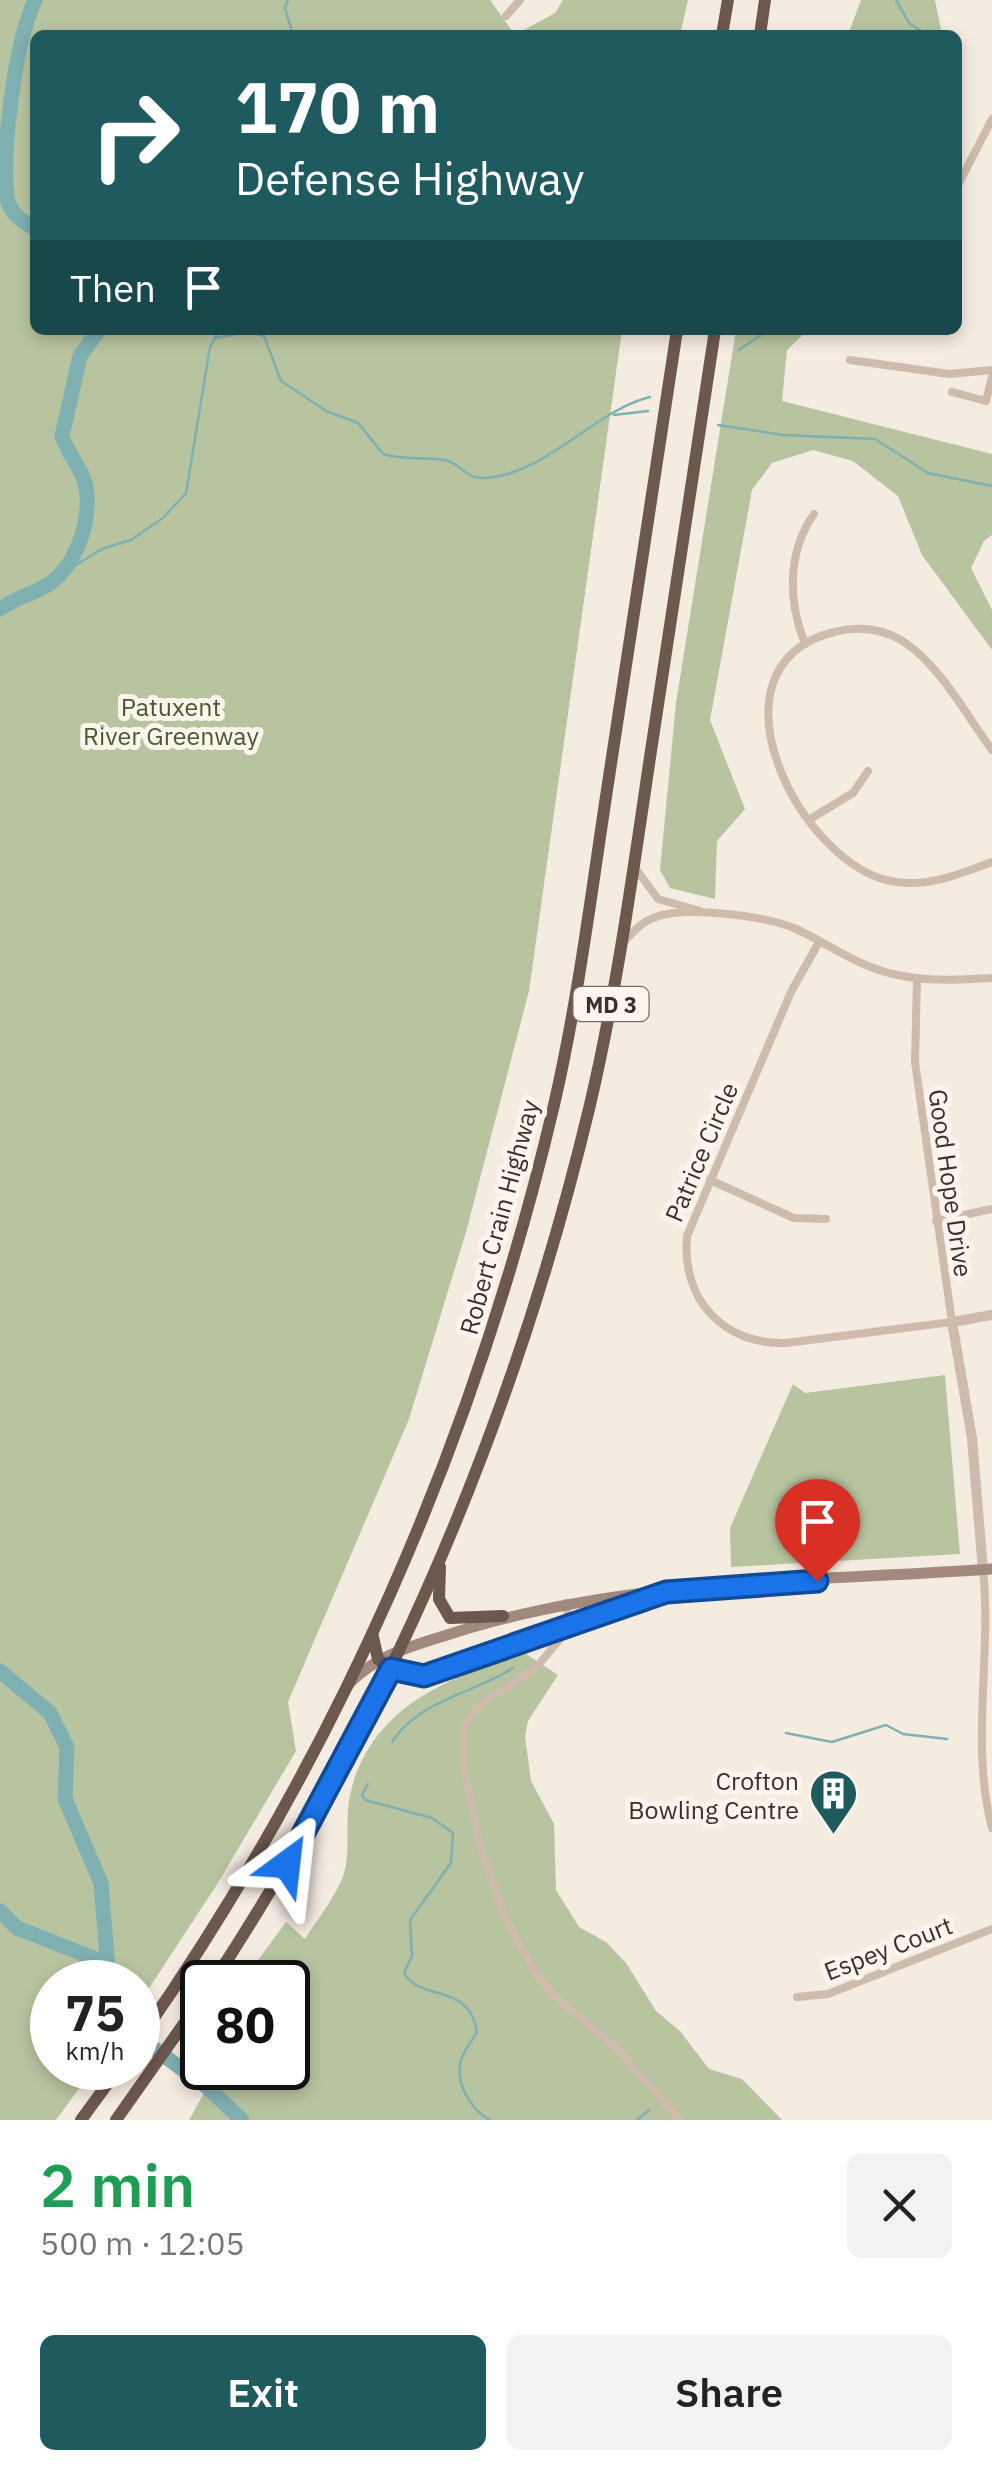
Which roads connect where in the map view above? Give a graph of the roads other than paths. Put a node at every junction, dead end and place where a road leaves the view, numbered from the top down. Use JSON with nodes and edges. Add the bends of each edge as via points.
{"nodes":[{"id":1,"x":520,"y":0,"type":"edge"},
{"id":2,"x":728,"y":0,"type":"edge"},
{"id":3,"x":765,"y":0,"type":"edge"},
{"id":4,"x":506,"y":16,"type":"dead end"},
{"id":5,"x":723,"y":30,"type":"edge"},
{"id":6,"x":761,"y":30,"type":"edge"},
{"id":7,"x":992,"y":119,"type":"edge"},
{"id":8,"x":962,"y":177,"type":"edge"},
{"id":9,"x":676,"y":335,"type":"edge"},
{"id":10,"x":714,"y":335,"type":"edge"},
{"id":11,"x":850,"y":360,"type":"dead end"},
{"id":12,"x":992,"y":370,"type":"edge"},
{"id":13,"x":992,"y":378,"type":"edge"},
{"id":14,"x":952,"y":392,"type":"dead end"},
{"id":15,"x":814,"y":514,"type":"dead end"},
{"id":16,"x":805,"y":644,"type":"junction"},
{"id":17,"x":992,"y":750,"type":"edge"},
{"id":18,"x":868,"y":771,"type":"dead end"},
{"id":19,"x":810,"y":819,"type":"junction"},
{"id":20,"x":992,"y":862,"type":"edge"},
{"id":21,"x":634,"y":865,"type":"junction"},
{"id":22,"x":714,"y":914,"type":"junction"},
{"id":23,"x":819,"y":942,"type":"junction"},
{"id":24,"x":621,"y":944,"type":"junction"},
{"id":25,"x":992,"y":978,"type":"edge"},
{"id":26,"x":917,"y":979,"type":"junction"},
{"id":27,"x":710,"y":1180,"type":"junction"},
{"id":28,"x":992,"y":1209,"type":"edge"},
{"id":29,"x":826,"y":1219,"type":"dead end"},
{"id":30,"x":936,"y":1221,"type":"junction"},
{"id":31,"x":992,"y":1314,"type":"edge"},
{"id":32,"x":952,"y":1322,"type":"junction"},
{"id":33,"x":440,"y":1561,"type":"junction"},
{"id":34,"x":987,"y":1569,"type":"edge"},
{"id":35,"x":666,"y":1592,"type":"junction"},
{"id":36,"x":566,"y":1603,"type":"junction"},
{"id":37,"x":503,"y":1616,"type":"junction"},
{"id":38,"x":570,"y":1626,"type":"junction"},
{"id":39,"x":373,"y":1634,"type":"junction"},
{"id":40,"x":400,"y":1650,"type":"junction"},
{"id":41,"x":378,"y":1660,"type":"junction"},
{"id":42,"x":391,"y":1669,"type":"junction"},
{"id":43,"x":350,"y":1684,"type":"junction"},
{"id":44,"x":992,"y":1828,"type":"edge"},
{"id":45,"x":992,"y":1930,"type":"edge"},
{"id":46,"x":227,"y":1960,"type":"edge"},
{"id":47,"x":798,"y":1997,"type":"dead end"},
{"id":48,"x":160,"y":2009,"type":"edge"},
{"id":49,"x":180,"y":2030,"type":"edge"},
{"id":50,"x":102,"y":2090,"type":"edge"},
{"id":51,"x":80,"y":2120,"type":"edge"},
{"id":52,"x":116,"y":2120,"type":"edge"},
{"id":53,"x":680,"y":2120,"type":"edge"}],
"edges":[{"from":1,"to":4,"type":"street"},
{"from":2,"to":5,"type":"highway"},
{"from":3,"to":6,"type":"highway"},
{"from":7,"to":8,"type":"street"},
{"from":9,"to":39,"type":"highway","name":"Robert Crain Highway","number":"MD 3","via":[[554,1102],[480,1368]]},
{"from":10,"to":21,"type":"highway","number":"MD 3"},
{"from":11,"to":12,"type":"street","via":[[949,374]]},
{"from":13,"to":14,"type":"street","via":[[986,402]]},
{"from":15,"to":16,"type":"street","via":[[799,542],[792,589]]},
{"from":16,"to":17,"type":"street","via":[[856,628],[906,643]]},
{"from":16,"to":19,"type":"street","via":[[770,689],[766,724],[775,760]]},
{"from":18,"to":19,"type":"street","via":[[852,794]]},
{"from":19,"to":20,"type":"street","via":[[845,862],[878,878],[919,883]]},
{"from":21,"to":22,"type":"street","via":[[658,899]]},
{"from":21,"to":24,"type":"highway","number":"MD 3"},
{"from":22,"to":23,"type":"street","via":[[784,924]]},
{"from":22,"to":24,"type":"street","via":[[660,916]]},
{"from":23,"to":26,"type":"street","via":[[870,967]]},
{"from":23,"to":27,"type":"street","name":"Patrice Circle"},
{"from":24,"to":33,"type":"highway","number":"MD 3","via":[[548,1262],[505,1396]]},
{"from":25,"to":26,"type":"street"},
{"from":26,"to":30,"type":"street","name":"Good Hope Drive","via":[[915,1062]]},
{"from":27,"to":29,"type":"street","via":[[794,1218]]},
{"from":27,"to":32,"type":"street","name":"Patrice Circle","via":[[687,1236],[688,1278],[706,1312],[735,1334],[786,1343]]},
{"from":28,"to":30,"type":"street"},
{"from":30,"to":32,"type":"street","name":"Good Hope Drive"},
{"from":31,"to":32,"type":"street"},
{"from":32,"to":34,"type":"street","name":"Good Hope Drive"},
{"from":33,"to":37,"type":"highway","via":[[444,1612],[456,1620]]},
{"from":33,"to":40,"type":"highway","number":"MD 3"},
{"from":34,"to":35,"type":"main road"},
{"from":34,"to":44,"type":"street","via":[[984,1788]]},
{"from":35,"to":36,"type":"main road"},
{"from":35,"to":38,"type":"main road"},
{"from":36,"to":37,"type":"main road"},
{"from":36,"to":38,"type":"street"},
{"from":37,"to":40,"type":"main road"},
{"from":38,"to":42,"type":"main road","via":[[424,1676]]},
{"from":38,"to":53,"type":"street","via":[[536,1670],[476,1708],[463,1728],[482,1853],[534,1972],[616,2048]]},
{"from":39,"to":41,"type":"highway"},
{"from":39,"to":43,"type":"highway","name":"Robert Crain Highway","number":"MD 3"},
{"from":40,"to":41,"type":"main road"},
{"from":40,"to":42,"type":"highway","number":"MD 3"},
{"from":41,"to":42,"type":"highway"},
{"from":41,"to":43,"type":"main road"},
{"from":42,"to":46,"type":"highway","number":"MD 3","via":[[301,1840]]},
{"from":43,"to":48,"type":"highway","name":"Robert Crain Highway","number":"MD 3","via":[[274,1826]]},
{"from":45,"to":47,"type":"street","name":"Espey Court","via":[[828,1994]]},
{"from":49,"to":52,"type":"highway"},
{"from":50,"to":51,"type":"highway"}]}
